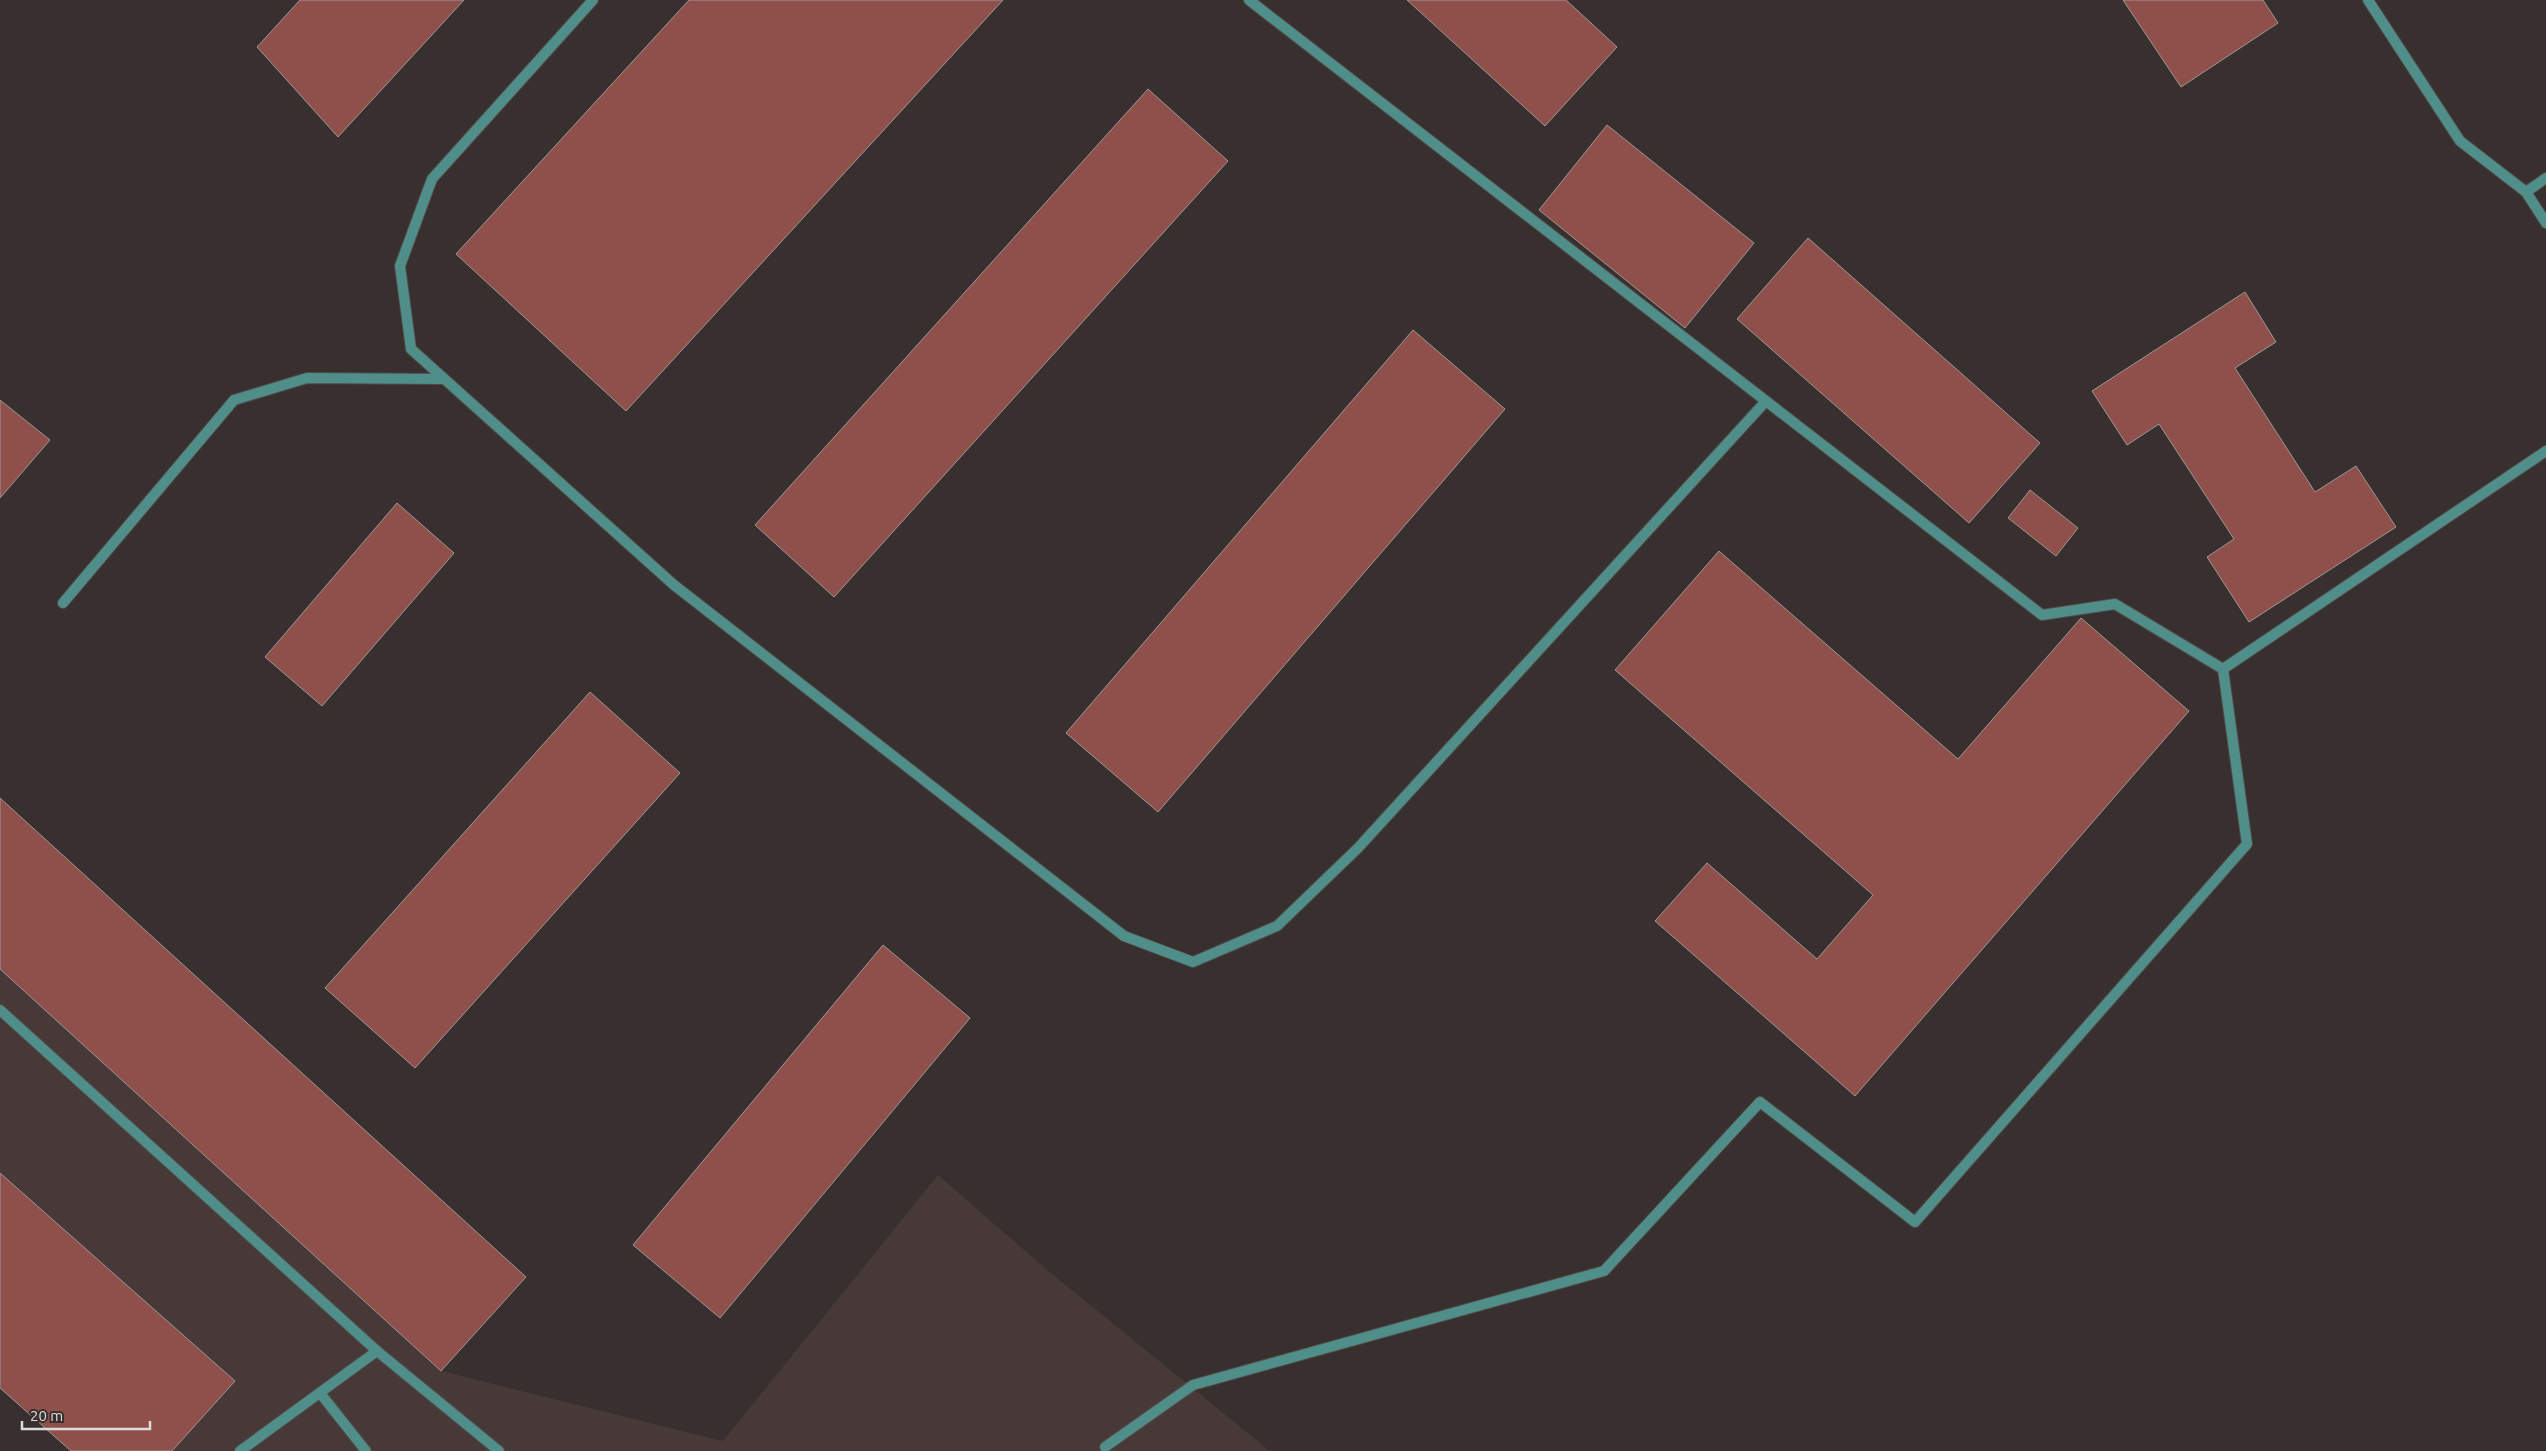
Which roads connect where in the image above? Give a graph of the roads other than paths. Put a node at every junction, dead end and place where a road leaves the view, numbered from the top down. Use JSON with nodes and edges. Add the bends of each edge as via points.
{"nodes":[{"id":1,"x":593,"y":0,"type":"edge"},
{"id":2,"x":1249,"y":0,"type":"edge"},
{"id":3,"x":2368,"y":0,"type":"edge"},
{"id":4,"x":2546,"y":178,"type":"edge"},
{"id":5,"x":2526,"y":192,"type":"junction"},
{"id":6,"x":2546,"y":223,"type":"edge"},
{"id":7,"x":444,"y":378,"type":"junction"},
{"id":8,"x":1766,"y":401,"type":"junction"},
{"id":9,"x":2546,"y":451,"type":"edge"},
{"id":10,"x":62,"y":603,"type":"dead end"},
{"id":11,"x":2223,"y":668,"type":"junction"},
{"id":12,"x":0,"y":1010,"type":"edge"},
{"id":13,"x":377,"y":1351,"type":"junction"},
{"id":14,"x":320,"y":1393,"type":"junction"},
{"id":15,"x":1108,"y":1449,"type":"edge"},
{"id":16,"x":240,"y":1451,"type":"edge"},
{"id":17,"x":366,"y":1451,"type":"edge"},
{"id":18,"x":499,"y":1451,"type":"edge"},
{"id":19,"x":1095,"y":1451,"type":"edge"}],
"edges":[{"from":1,"to":7,"type":"lane","via":[[432,179],[400,266],[411,349]]},
{"from":2,"to":8,"type":"lane"},
{"from":3,"to":5,"type":"lane","via":[[2460,141]]},
{"from":4,"to":5,"type":"lane"},
{"from":5,"to":6,"type":"lane"},
{"from":7,"to":8,"type":"lane","via":[[674,586],[1069,894],[1124,936],[1193,962],[1277,926],[1358,848]]},
{"from":7,"to":10,"type":"lane","via":[[307,378],[234,400]]},
{"from":8,"to":11,"type":"lane","via":[[2042,615],[2115,604]]},
{"from":9,"to":11,"type":"lane"},
{"from":11,"to":15,"type":"lane","via":[[2247,844],[1915,1222],[1760,1102],[1604,1270],[1193,1384]]},
{"from":12,"to":13,"type":"lane"},
{"from":13,"to":14,"type":"lane"},
{"from":13,"to":18,"type":"lane"},
{"from":14,"to":16,"type":"lane"},
{"from":14,"to":17,"type":"lane"},
{"from":15,"to":19,"type":"lane"}]}
